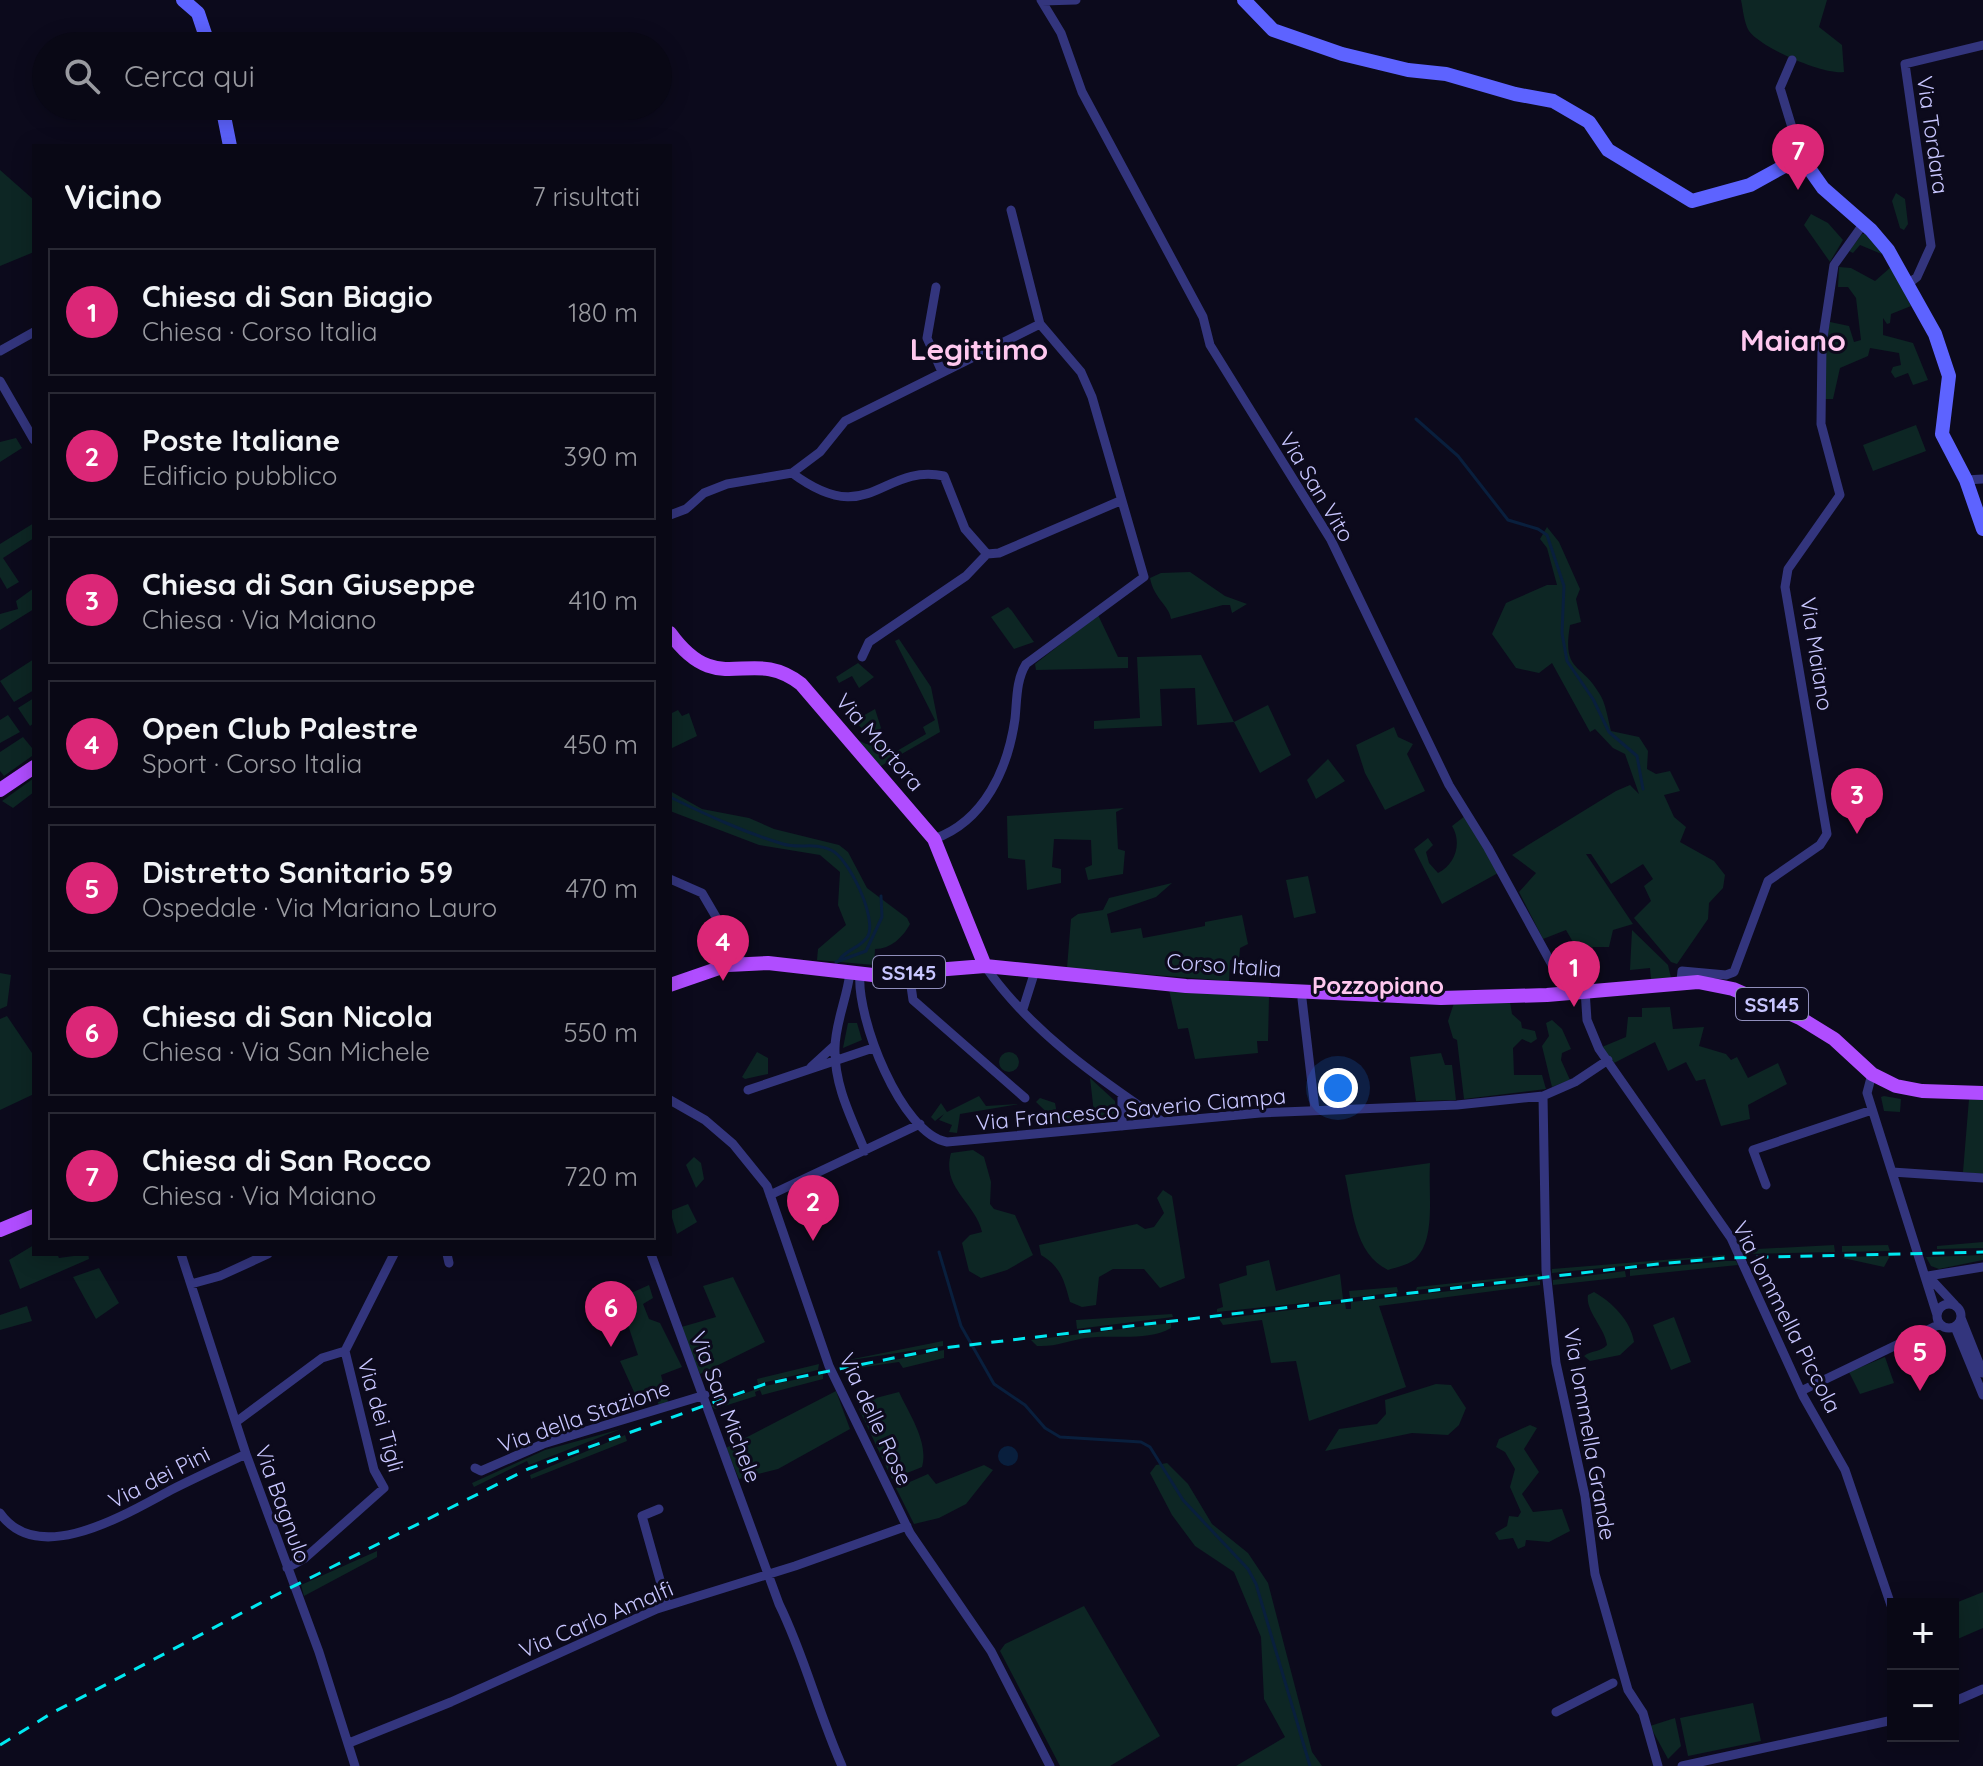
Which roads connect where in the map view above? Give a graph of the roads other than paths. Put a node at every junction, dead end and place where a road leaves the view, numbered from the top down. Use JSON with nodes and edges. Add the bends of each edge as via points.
{"nodes":[{"id":1,"x":1076,"y":0,"type":"edge"},
{"id":2,"x":1244,"y":0,"type":"edge"},
{"id":3,"x":189,"y":1,"type":"edge"},
{"id":4,"x":1042,"y":1,"type":"edge"},
{"id":5,"x":205,"y":32,"type":"edge"},
{"id":6,"x":1983,"y":45,"type":"edge"},
{"id":7,"x":1792,"y":60,"type":"dead end"},
{"id":8,"x":225,"y":120,"type":"edge"},
{"id":9,"x":230,"y":144,"type":"edge"},
{"id":10,"x":1801,"y":157,"type":"junction"},
{"id":11,"x":1011,"y":210,"type":"dead end"},
{"id":12,"x":1864,"y":223,"type":"junction"},
{"id":13,"x":1908,"y":284,"type":"junction"},
{"id":14,"x":936,"y":287,"type":"dead end"},
{"id":15,"x":1040,"y":324,"type":"junction"},
{"id":16,"x":32,"y":333,"type":"edge"},
{"id":17,"x":0,"y":351,"type":"edge"},
{"id":18,"x":942,"y":372,"type":"junction"},
{"id":19,"x":0,"y":381,"type":"edge"},
{"id":20,"x":32,"y":437,"type":"edge"},
{"id":21,"x":792,"y":473,"type":"junction"},
{"id":22,"x":1983,"y":479,"type":"edge"},
{"id":23,"x":1966,"y":480,"type":"junction"},
{"id":24,"x":1120,"y":501,"type":"junction"},
{"id":25,"x":672,"y":514,"type":"edge"},
{"id":26,"x":1983,"y":529,"type":"edge"},
{"id":27,"x":987,"y":554,"type":"junction"},
{"id":28,"x":672,"y":636,"type":"edge"},
{"id":29,"x":862,"y":657,"type":"dead end"},
{"id":30,"x":32,"y":768,"type":"edge"},
{"id":31,"x":0,"y":790,"type":"edge"},
{"id":32,"x":934,"y":839,"type":"junction"},
{"id":33,"x":672,"y":880,"type":"edge"},
{"id":34,"x":743,"y":963,"type":"junction"},
{"id":35,"x":985,"y":966,"type":"junction"},
{"id":36,"x":1035,"y":971,"type":"junction"},
{"id":37,"x":909,"y":972,"type":"junction"},
{"id":38,"x":855,"y":973,"type":"junction"},
{"id":39,"x":1681,"y":981,"type":"junction"},
{"id":40,"x":672,"y":984,"type":"edge"},
{"id":41,"x":1585,"y":990,"type":"junction"},
{"id":42,"x":1567,"y":992,"type":"junction"},
{"id":43,"x":1302,"y":999,"type":"dead end"},
{"id":44,"x":854,"y":1005,"type":"junction"},
{"id":45,"x":1023,"y":1009,"type":"junction"},
{"id":46,"x":835,"y":1045,"type":"junction"},
{"id":47,"x":873,"y":1048,"type":"junction"},
{"id":48,"x":835,"y":1060,"type":"junction"},
{"id":49,"x":1608,"y":1060,"type":"junction"},
{"id":50,"x":811,"y":1067,"type":"junction"},
{"id":51,"x":1872,"y":1074,"type":"junction"},
{"id":52,"x":748,"y":1090,"type":"dead end"},
{"id":53,"x":1983,"y":1093,"type":"edge"},
{"id":54,"x":1543,"y":1096,"type":"junction"},
{"id":55,"x":1122,"y":1097,"type":"junction"},
{"id":56,"x":1025,"y":1098,"type":"dead end"},
{"id":57,"x":672,"y":1101,"type":"edge"},
{"id":58,"x":1315,"y":1110,"type":"junction"},
{"id":59,"x":1872,"y":1110,"type":"junction"},
{"id":60,"x":1163,"y":1122,"type":"junction"},
{"id":61,"x":920,"y":1124,"type":"junction"},
{"id":62,"x":1122,"y":1126,"type":"junction"},
{"id":63,"x":865,"y":1151,"type":"junction"},
{"id":64,"x":1892,"y":1172,"type":"junction"},
{"id":65,"x":1983,"y":1178,"type":"edge"},
{"id":66,"x":1766,"y":1185,"type":"dead end"},
{"id":67,"x":770,"y":1195,"type":"junction"},
{"id":68,"x":32,"y":1217,"type":"edge"},
{"id":69,"x":0,"y":1230,"type":"edge"},
{"id":70,"x":182,"y":1256,"type":"edge"},
{"id":71,"x":264,"y":1256,"type":"edge"},
{"id":72,"x":393,"y":1256,"type":"edge"},
{"id":73,"x":652,"y":1256,"type":"edge"},
{"id":74,"x":1983,"y":1267,"type":"edge"},
{"id":75,"x":1928,"y":1276,"type":"junction"},
{"id":76,"x":191,"y":1284,"type":"junction"},
{"id":77,"x":1955,"y":1305,"type":"junction"},
{"id":78,"x":1961,"y":1318,"type":"junction"},
{"id":79,"x":1939,"y":1319,"type":"junction"},
{"id":80,"x":1955,"y":1327,"type":"junction"},
{"id":81,"x":345,"y":1351,"type":"junction"},
{"id":82,"x":1983,"y":1373,"type":"edge"},
{"id":83,"x":1801,"y":1391,"type":"junction"},
{"id":84,"x":705,"y":1395,"type":"junction"},
{"id":85,"x":1983,"y":1395,"type":"edge"},
{"id":86,"x":236,"y":1422,"type":"junction"},
{"id":87,"x":246,"y":1454,"type":"junction"},
{"id":88,"x":475,"y":1468,"type":"dead end"},
{"id":89,"x":659,"y":1509,"type":"dead end"},
{"id":90,"x":0,"y":1513,"type":"edge"},
{"id":91,"x":907,"y":1526,"type":"junction"},
{"id":92,"x":287,"y":1568,"type":"junction"},
{"id":93,"x":767,"y":1573,"type":"junction"},
{"id":94,"x":1889,"y":1598,"type":"edge"},
{"id":95,"x":662,"y":1607,"type":"junction"},
{"id":96,"x":1620,"y":1680,"type":"junction"},
{"id":97,"x":1983,"y":1689,"type":"edge"},
{"id":98,"x":1959,"y":1699,"type":"edge"},
{"id":99,"x":1556,"y":1712,"type":"dead end"},
{"id":100,"x":1887,"y":1721,"type":"edge"},
{"id":101,"x":349,"y":1743,"type":"junction"},
{"id":102,"x":355,"y":1766,"type":"edge"},
{"id":103,"x":842,"y":1766,"type":"edge"},
{"id":104,"x":1050,"y":1766,"type":"edge"},
{"id":105,"x":1658,"y":1766,"type":"edge"},
{"id":106,"x":1682,"y":1766,"type":"edge"}],
"edges":[{"from":1,"to":4,"type":"street"},
{"from":2,"to":10,"type":"street","via":[[1273,30],[1342,54],[1553,101],[1589,122],[1617,157],[1692,201],[1750,185]]},
{"from":3,"to":5,"type":"street"},
{"from":4,"to":42,"type":"street","name":"Via San Vito","via":[[1061,33],[1082,92],[1203,317],[1210,345],[1331,540],[1449,785]]},
{"from":6,"to":13,"type":"street","name":"Via Tordara","via":[[1905,64],[1931,246],[1917,277]]},
{"from":7,"to":10,"type":"street","via":[[1780,88]]},
{"from":8,"to":9,"type":"street"},
{"from":10,"to":12,"type":"street","via":[[1823,188]]},
{"from":11,"to":15,"type":"street"},
{"from":12,"to":13,"type":"street","via":[[1896,260]]},
{"from":12,"to":39,"type":"street","name":"Via Maiano","via":[[1834,265],[1822,344],[1821,424],[1839,497],[1788,569],[1785,582],[1827,834],[1820,845],[1768,881],[1734,972],[1682,971]]},
{"from":13,"to":23,"type":"street","via":[[1945,358],[1949,383],[1942,434]]},
{"from":14,"to":18,"type":"street","via":[[927,338]]},
{"from":15,"to":18,"type":"street"},
{"from":15,"to":24,"type":"street","via":[[1087,384]]},
{"from":16,"to":17,"type":"street"},
{"from":18,"to":21,"type":"street","via":[[845,421],[820,452]]},
{"from":19,"to":20,"type":"street"},
{"from":21,"to":25,"type":"street","via":[[727,484]]},
{"from":21,"to":27,"type":"street","via":[[817,491],[846,498],[927,474],[944,476],[965,529]]},
{"from":22,"to":23,"type":"street"},
{"from":23,"to":26,"type":"street"},
{"from":24,"to":27,"type":"street"},
{"from":24,"to":32,"type":"street","via":[[1144,577],[1026,664],[1019,678],[1005,768],[993,790],[963,821]]},
{"from":27,"to":29,"type":"street","via":[[966,576],[869,642]]},
{"from":28,"to":32,"type":"main road","name":"Via Mortora","via":[[701,665],[775,670],[801,684]]},
{"from":30,"to":31,"type":"main road"},
{"from":32,"to":35,"type":"main road","name":"Via Mortora"},
{"from":33,"to":34,"type":"street","via":[[702,893]]},
{"from":34,"to":38,"type":"main road","name":"Corso Italia","number":"SS145"},
{"from":34,"to":40,"type":"main road","name":"Corso Italia","number":"SS145"},
{"from":35,"to":36,"type":"main road","name":"Corso Italia","number":"SS145"},
{"from":35,"to":37,"type":"main road","name":"Corso Italia","number":"SS145"},
{"from":35,"to":45,"type":"street"},
{"from":36,"to":42,"type":"main road","name":"Corso Italia","number":"SS145","via":[[1186,986],[1403,997]]},
{"from":36,"to":45,"type":"street"},
{"from":37,"to":38,"type":"main road","name":"Corso Italia","number":"SS145"},
{"from":37,"to":56,"type":"street","via":[[913,1000]]},
{"from":38,"to":44,"type":"street"},
{"from":38,"to":44,"type":"street"},
{"from":39,"to":41,"type":"main road","name":"Corso Italia","number":"SS145"},
{"from":39,"to":51,"type":"main road","name":"Corso Italia","number":"SS145","via":[[1722,985],[1769,1002],[1826,1034]]},
{"from":41,"to":42,"type":"main road","name":"Corso Italia","number":"SS145"},
{"from":41,"to":49,"type":"street","via":[[1587,1020]]},
{"from":43,"to":58,"type":"street"},
{"from":44,"to":46,"type":"street"},
{"from":44,"to":47,"type":"street"},
{"from":45,"to":55,"type":"street"},
{"from":46,"to":48,"type":"street"},
{"from":46,"to":50,"type":"street"},
{"from":47,"to":48,"type":"street"},
{"from":47,"to":61,"type":"street"},
{"from":48,"to":50,"type":"street"},
{"from":48,"to":63,"type":"street","via":[[848,1115]]},
{"from":49,"to":54,"type":"street","name":"Via Francesco Saverio Ciampa"},
{"from":49,"to":83,"type":"street","name":"Via Iommella Piccola","via":[[1731,1238]]},
{"from":50,"to":52,"type":"street"},
{"from":51,"to":53,"type":"main road","name":"Corso Italia","number":"SS145","via":[[1914,1091]]},
{"from":51,"to":59,"type":"street","via":[[1866,1088]]},
{"from":54,"to":58,"type":"street","name":"Via Francesco Saverio Ciampa"},
{"from":54,"to":96,"type":"street","name":"Via Iommella Grande","via":[[1546,1270],[1556,1363]]},
{"from":55,"to":60,"type":"street"},
{"from":55,"to":62,"type":"street"},
{"from":57,"to":67,"type":"street","name":"Via delle Rose","via":[[733,1144]]},
{"from":58,"to":60,"type":"street","name":"Via Francesco Saverio Ciampa"},
{"from":59,"to":64,"type":"street"},
{"from":59,"to":66,"type":"street","via":[[1753,1150]]},
{"from":60,"to":62,"type":"street","name":"Via Francesco Saverio Ciampa"},
{"from":61,"to":62,"type":"street","name":"Via Francesco Saverio Ciampa","via":[[936,1140],[958,1143]]},
{"from":61,"to":63,"type":"street"},
{"from":63,"to":67,"type":"street"},
{"from":64,"to":65,"type":"street"},
{"from":64,"to":75,"type":"street"},
{"from":67,"to":91,"type":"street","name":"Via delle Rose","via":[[829,1366]]},
{"from":68,"to":69,"type":"main road"},
{"from":70,"to":76,"type":"street","name":"Via Bagnulo"},
{"from":71,"to":76,"type":"street"},
{"from":72,"to":81,"type":"street"},
{"from":73,"to":84,"type":"street","name":"Via San Michele"},
{"from":74,"to":75,"type":"street"},
{"from":75,"to":77,"type":"street"},
{"from":75,"to":79,"type":"street"},
{"from":76,"to":86,"type":"street","name":"Via Bagnulo"},
{"from":77,"to":78,"type":"street"},
{"from":77,"to":79,"type":"street","via":[[1944,1305]]},
{"from":78,"to":80,"type":"street"},
{"from":78,"to":82,"type":"street"},
{"from":79,"to":80,"type":"street"},
{"from":79,"to":83,"type":"street"},
{"from":80,"to":85,"type":"street"},
{"from":81,"to":86,"type":"street","via":[[322,1358]]},
{"from":81,"to":92,"type":"street","name":"Via dei Tigli","via":[[374,1470],[384,1488]]},
{"from":83,"to":94,"type":"street","name":"Via Iommella Piccola","via":[[1849,1480]]},
{"from":84,"to":88,"type":"street","name":"Via della Stazione","via":[[543,1444],[481,1471]]},
{"from":84,"to":93,"type":"street","name":"Via San Michele"},
{"from":86,"to":87,"type":"street","name":"Via Bagnulo"},
{"from":87,"to":90,"type":"street","name":"Via dei Pini","via":[[120,1519],[70,1534],[52,1538],[18,1531]]},
{"from":87,"to":92,"type":"street","name":"Via Bagnulo"},
{"from":89,"to":95,"type":"street","via":[[642,1516]]},
{"from":91,"to":93,"type":"street","name":"Via Carlo Amalfi"},
{"from":91,"to":104,"type":"street","name":"Via delle Rose","via":[[991,1651]]},
{"from":92,"to":101,"type":"street","name":"Via Bagnulo"},
{"from":93,"to":95,"type":"street","name":"Via Carlo Amalfi"},
{"from":93,"to":103,"type":"street","name":"Via San Michele","via":[[801,1648]]},
{"from":95,"to":101,"type":"street","name":"Via Carlo Amalfi"},
{"from":96,"to":99,"type":"street"},
{"from":96,"to":105,"type":"street","name":"Via Iommella Grande","via":[[1643,1713]]},
{"from":97,"to":98,"type":"street"},
{"from":100,"to":106,"type":"street"},
{"from":101,"to":102,"type":"street","name":"Via Bagnulo"}]}
